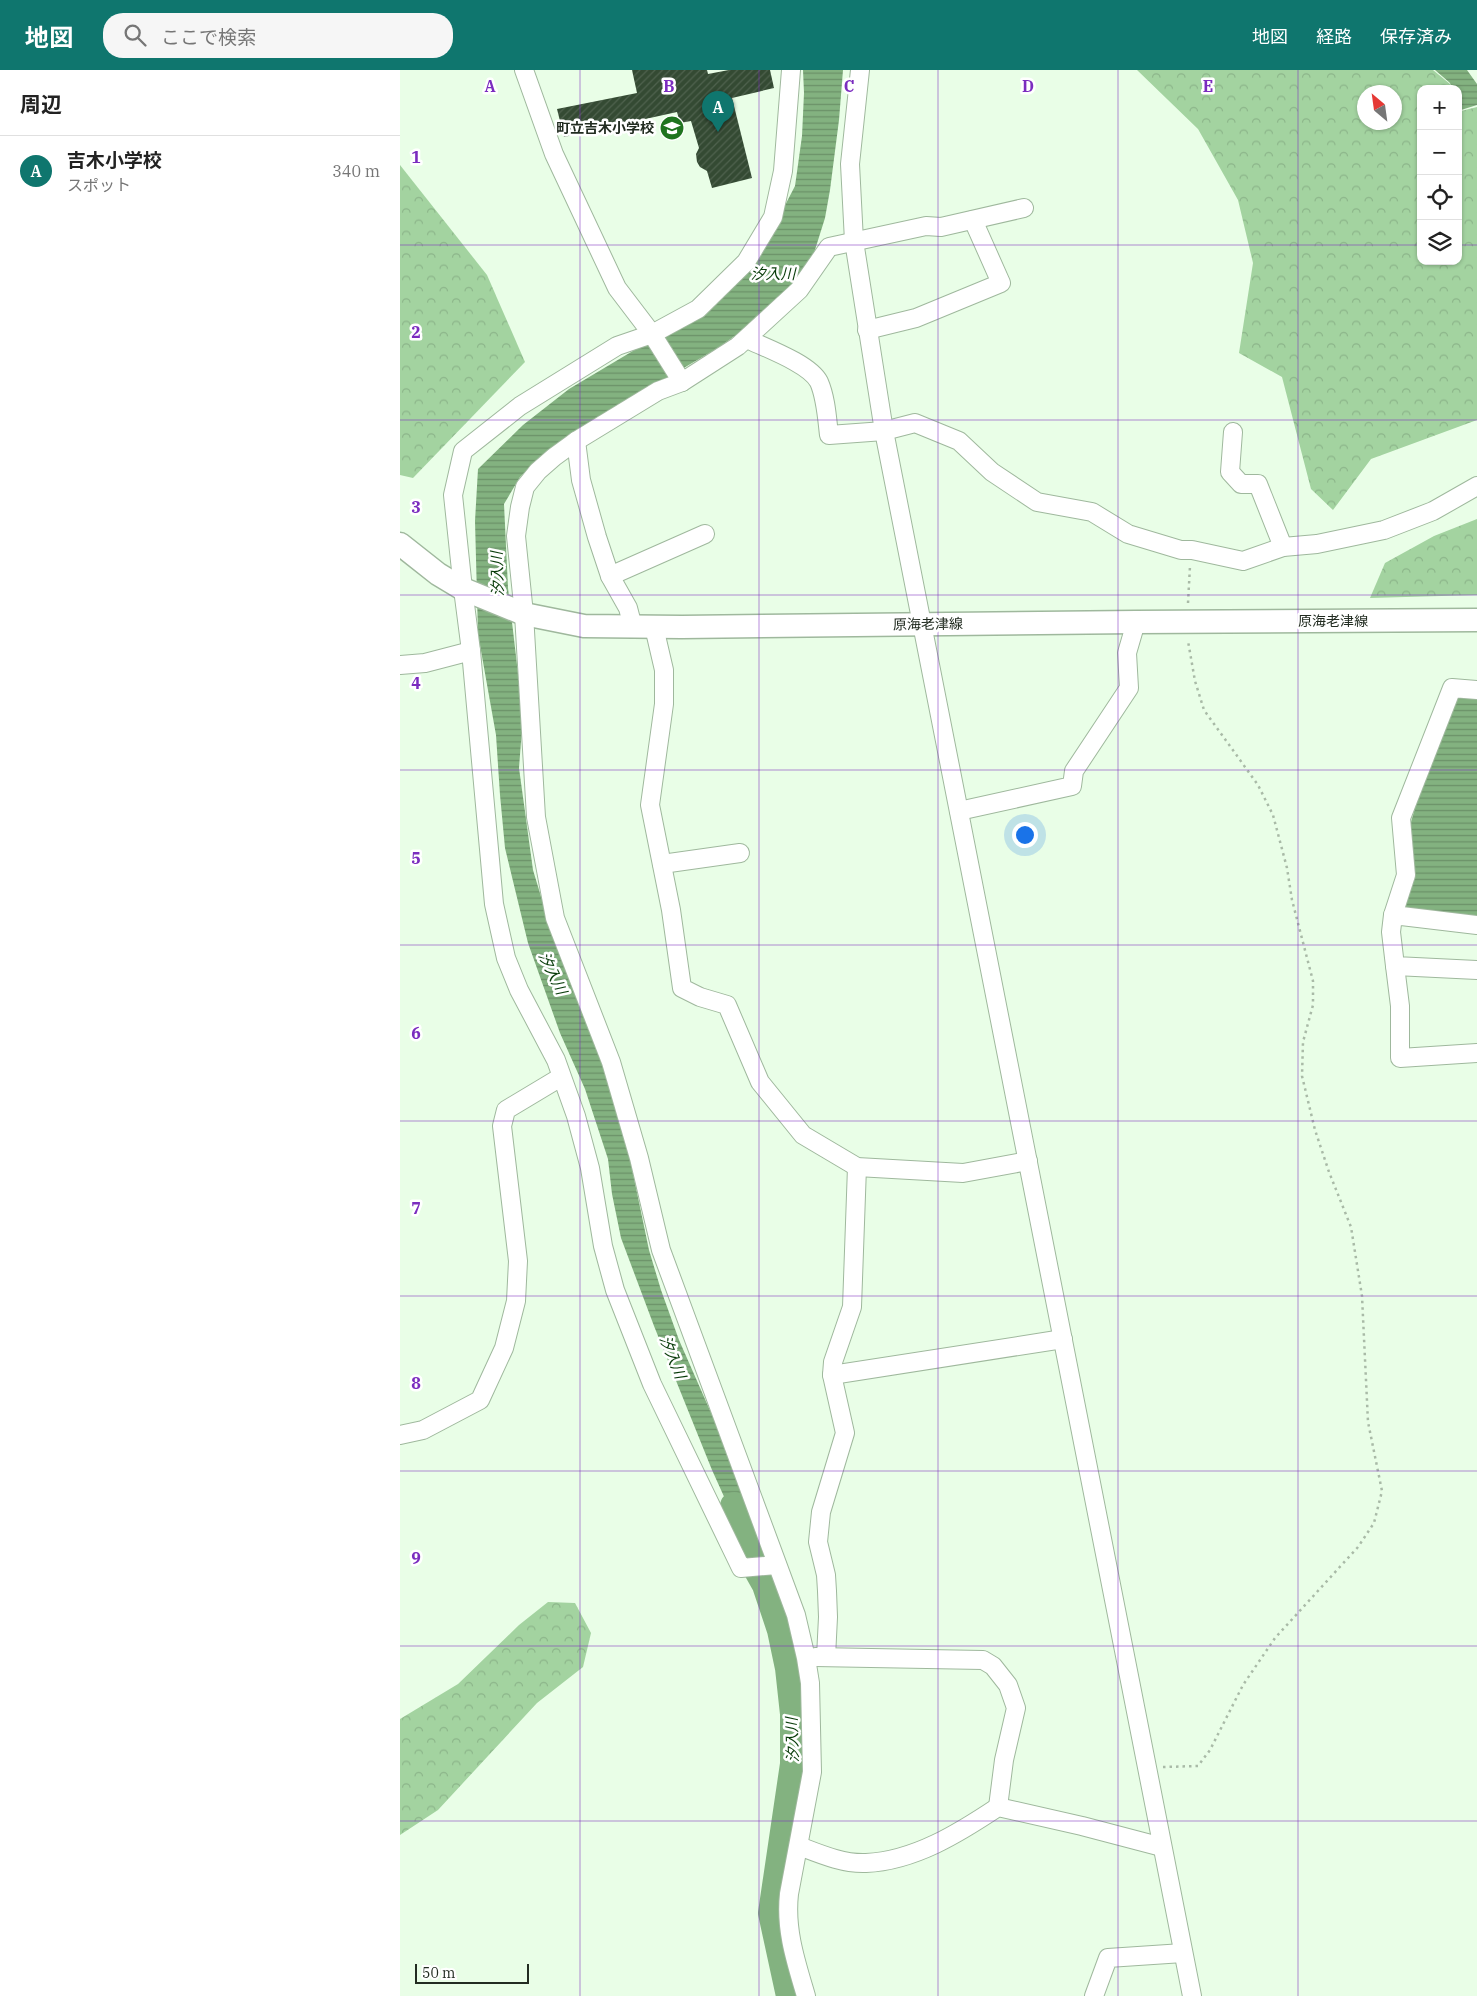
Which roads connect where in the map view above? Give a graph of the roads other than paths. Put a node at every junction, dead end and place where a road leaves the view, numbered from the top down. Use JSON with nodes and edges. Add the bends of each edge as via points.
{"nodes":[{"id":1,"x":524,"y":70,"type":"edge"},
{"id":2,"x":791,"y":70,"type":"edge"},
{"id":3,"x":860,"y":70,"type":"edge"},
{"id":4,"x":1024,"y":208,"type":"dead end"},
{"id":5,"x":973,"y":220,"type":"junction"},
{"id":6,"x":854,"y":242,"type":"junction"},
{"id":7,"x":867,"y":330,"type":"junction"},
{"id":8,"x":653,"y":336,"type":"junction"},
{"id":9,"x":747,"y":339,"type":"junction"},
{"id":10,"x":682,"y":382,"type":"junction"},
{"id":11,"x":884,"y":431,"type":"junction"},
{"id":12,"x":1233,"y":432,"type":"dead end"},
{"id":13,"x":576,"y":441,"type":"junction"},
{"id":14,"x":1477,"y":486,"type":"edge"},
{"id":15,"x":705,"y":534,"type":"dead end"},
{"id":16,"x":400,"y":544,"type":"edge"},
{"id":17,"x":1283,"y":547,"type":"junction"},
{"id":18,"x":610,"y":576,"type":"junction"},
{"id":19,"x":463,"y":589,"type":"junction"},
{"id":20,"x":521,"y":613,"type":"junction"},
{"id":21,"x":1477,"y":620,"type":"edge"},
{"id":22,"x":1136,"y":622,"type":"junction"},
{"id":23,"x":922,"y":624,"type":"junction"},
{"id":24,"x":643,"y":627,"type":"junction"},
{"id":25,"x":471,"y":651,"type":"junction"},
{"id":26,"x":400,"y":665,"type":"edge"},
{"id":27,"x":1477,"y":690,"type":"edge"},
{"id":28,"x":959,"y":811,"type":"junction"},
{"id":29,"x":740,"y":853,"type":"dead end"},
{"id":30,"x":662,"y":864,"type":"junction"},
{"id":31,"x":1393,"y":915,"type":"junction"},
{"id":32,"x":1477,"y":925,"type":"edge"},
{"id":33,"x":1395,"y":966,"type":"junction"},
{"id":34,"x":1477,"y":970,"type":"edge"},
{"id":35,"x":1477,"y":1053,"type":"edge"},
{"id":36,"x":561,"y":1077,"type":"junction"},
{"id":37,"x":1028,"y":1161,"type":"junction"},
{"id":38,"x":857,"y":1167,"type":"junction"},
{"id":39,"x":1063,"y":1339,"type":"junction"},
{"id":40,"x":832,"y":1375,"type":"junction"},
{"id":41,"x":400,"y":1435,"type":"edge"},
{"id":42,"x":777,"y":1565,"type":"junction"},
{"id":43,"x":826,"y":1656,"type":"junction"},
{"id":44,"x":806,"y":1658,"type":"junction"},
{"id":45,"x":998,"y":1807,"type":"junction"},
{"id":46,"x":799,"y":1846,"type":"junction"},
{"id":47,"x":1162,"y":1847,"type":"junction"},
{"id":48,"x":1183,"y":1953,"type":"junction"},
{"id":49,"x":806,"y":1996,"type":"edge"},
{"id":50,"x":1094,"y":1996,"type":"edge"},
{"id":51,"x":1192,"y":1996,"type":"edge"}],
"edges":[{"from":1,"to":8,"type":"street","via":[[554,154],[617,288]]},
{"from":2,"to":8,"type":"street","via":[[783,171],[773,217],[756,249],[733,277],[698,309]]},
{"from":3,"to":6,"type":"street","via":[[850,164]]},
{"from":4,"to":5,"type":"street"},
{"from":5,"to":6,"type":"street","via":[[941,227],[926,226]]},
{"from":5,"to":7,"type":"street","via":[[1001,283],[916,318]]},
{"from":6,"to":7,"type":"street"},
{"from":6,"to":9,"type":"street","via":[[829,247],[799,290]]},
{"from":7,"to":11,"type":"street"},
{"from":8,"to":10,"type":"street"},
{"from":8,"to":19,"type":"street","via":[[617,346],[520,406],[463,451],[453,495]]},
{"from":9,"to":10,"type":"street"},
{"from":9,"to":11,"type":"street","via":[[808,369],[818,380],[830,435]]},
{"from":10,"to":13,"type":"street","via":[[658,391]]},
{"from":11,"to":17,"type":"street","via":[[915,423],[959,441],[992,472],[1038,502],[1092,512],[1128,534],[1181,550],[1243,560]]},
{"from":11,"to":23,"type":"street"},
{"from":12,"to":17,"type":"street","via":[[1230,472],[1241,484],[1258,484]]},
{"from":13,"to":18,"type":"street","via":[[581,480]]},
{"from":13,"to":20,"type":"street","via":[[538,471],[525,488],[516,536]]},
{"from":14,"to":17,"type":"street","via":[[1433,511],[1384,530],[1318,544]]},
{"from":15,"to":18,"type":"street"},
{"from":16,"to":19,"type":"main road","name":"原海老津線"},
{"from":18,"to":24,"type":"street"},
{"from":19,"to":20,"type":"main road","name":"原海老津線"},
{"from":19,"to":25,"type":"street"},
{"from":20,"to":24,"type":"main road","name":"原海老津線","via":[[584,626]]},
{"from":20,"to":42,"type":"street","via":[[532,720],[536,817],[555,918],[611,1062],[661,1250]]},
{"from":21,"to":22,"type":"main road","name":"原海老津線"},
{"from":22,"to":23,"type":"main road","name":"原海老津線"},
{"from":22,"to":28,"type":"street","via":[[1127,653],[1129,688],[1074,771],[1072,786]]},
{"from":23,"to":24,"type":"main road","name":"原海老津線"},
{"from":23,"to":28,"type":"street"},
{"from":24,"to":30,"type":"street","via":[[664,670],[664,704],[650,805]]},
{"from":25,"to":26,"type":"street","via":[[425,663]]},
{"from":25,"to":36,"type":"street","via":[[494,904],[506,958],[556,1060]]},
{"from":27,"to":31,"type":"street","via":[[1452,688],[1402,818],[1406,875]]},
{"from":28,"to":37,"type":"street"},
{"from":29,"to":30,"type":"street"},
{"from":30,"to":38,"type":"street","via":[[682,988],[727,1005],[760,1082],[802,1135]]},
{"from":31,"to":32,"type":"street"},
{"from":31,"to":33,"type":"street","via":[[1391,932]]},
{"from":33,"to":34,"type":"street"},
{"from":33,"to":35,"type":"street","via":[[1400,1006],[1400,1058]]},
{"from":36,"to":41,"type":"street","via":[[506,1110],[502,1126],[518,1261],[516,1302],[504,1348],[480,1400],[423,1430]]},
{"from":36,"to":42,"type":"street","via":[[590,1168],[602,1246],[615,1290],[652,1384],[741,1568]]},
{"from":37,"to":38,"type":"street","via":[[964,1173]]},
{"from":37,"to":39,"type":"street"},
{"from":38,"to":40,"type":"street","via":[[852,1307],[833,1362]]},
{"from":39,"to":40,"type":"street"},
{"from":39,"to":47,"type":"street"},
{"from":40,"to":43,"type":"street","via":[[845,1433],[821,1512],[818,1542],[826,1575]]},
{"from":42,"to":44,"type":"street","via":[[796,1615]]},
{"from":43,"to":44,"type":"street"},
{"from":43,"to":45,"type":"street","via":[[983,1660],[993,1666],[1008,1685],[1016,1708],[1004,1760]]},
{"from":44,"to":46,"type":"street","via":[[810,1683],[812,1772]]},
{"from":45,"to":46,"type":"street","via":[[953,1836],[888,1860],[864,1863],[834,1859]]},
{"from":45,"to":47,"type":"street"},
{"from":46,"to":49,"type":"street","via":[[787,1914],[788,1932]]},
{"from":47,"to":48,"type":"street"},
{"from":48,"to":50,"type":"street","via":[[1108,1958]]},
{"from":48,"to":51,"type":"street"}]}
